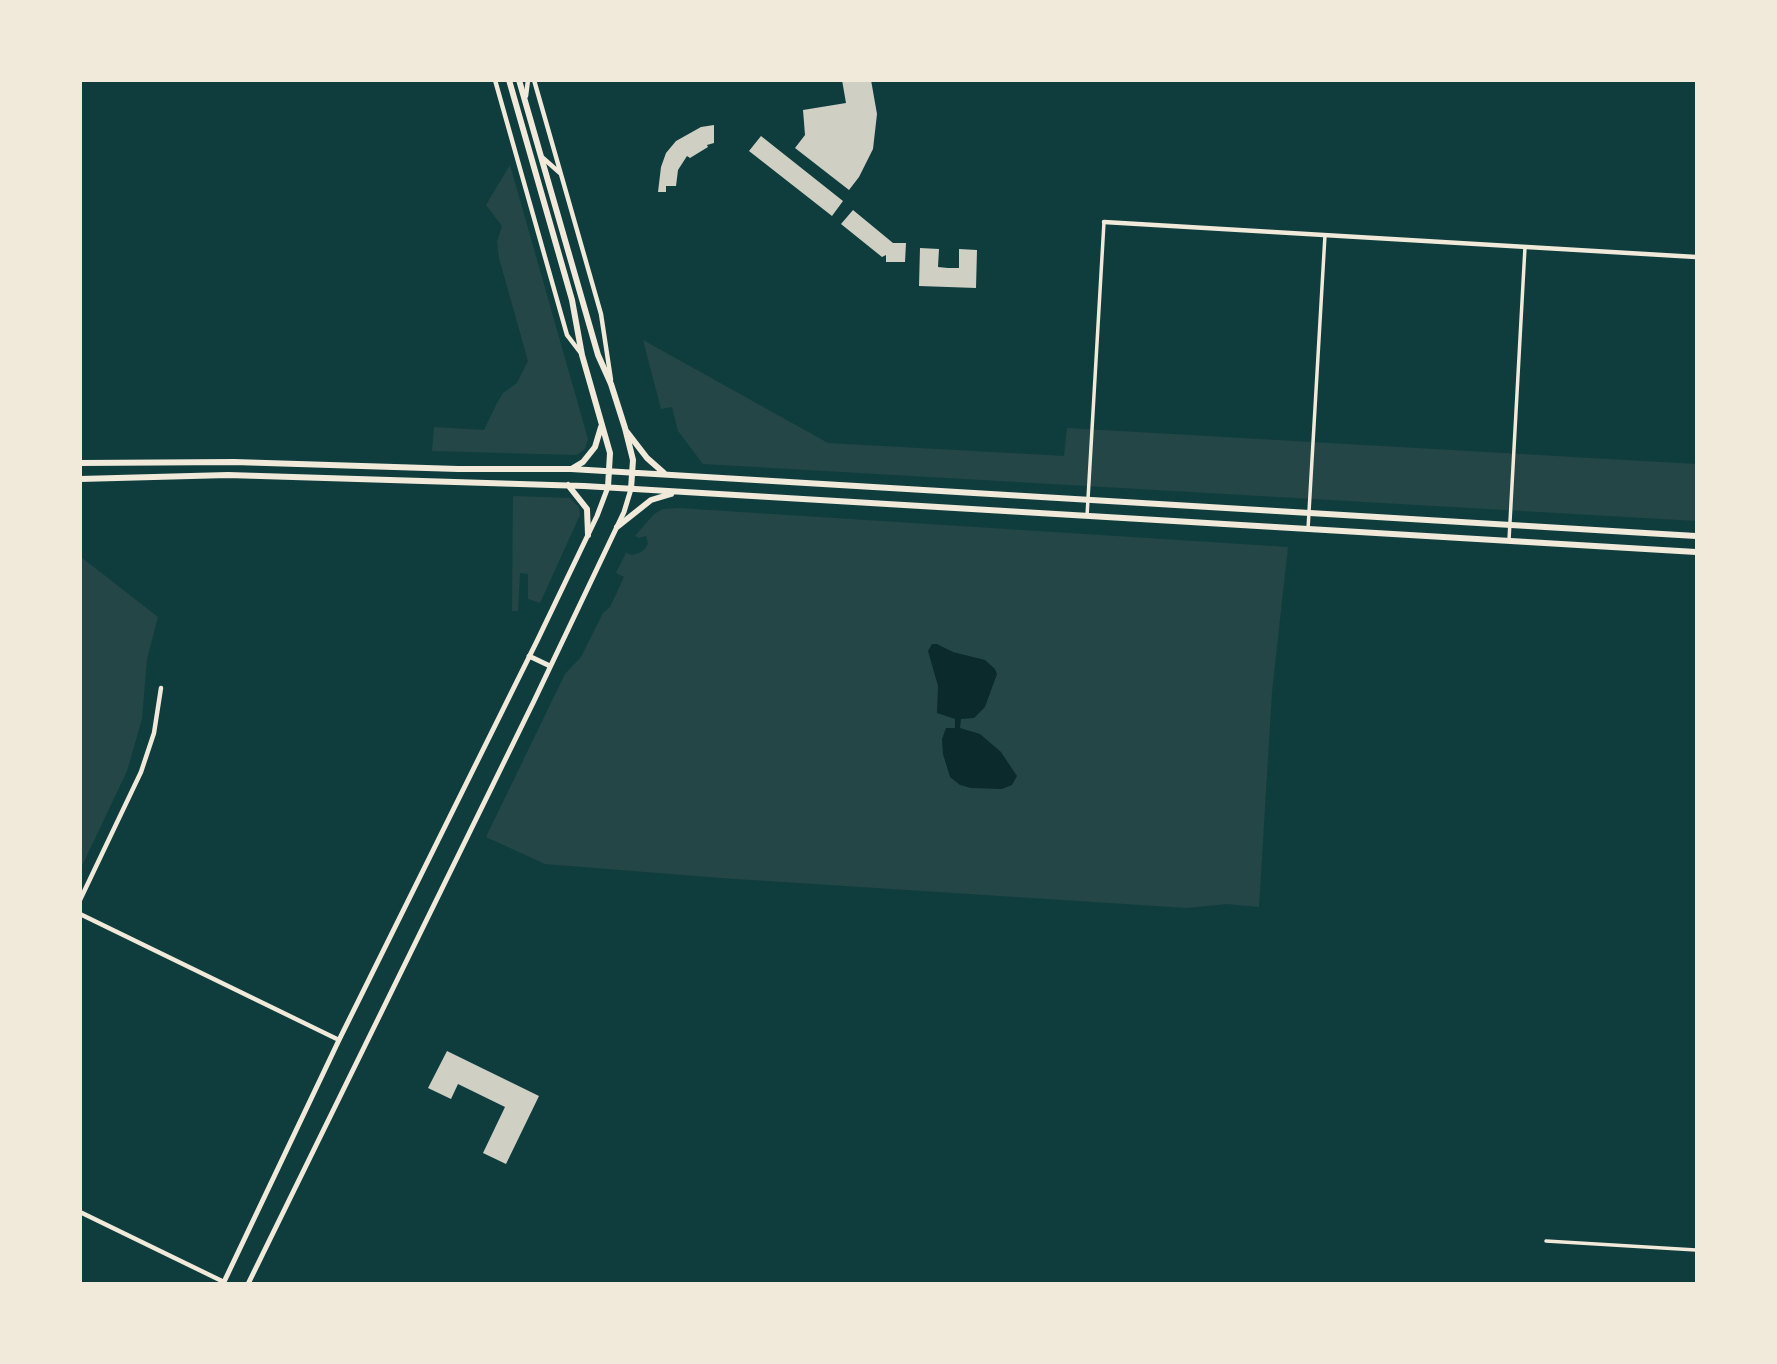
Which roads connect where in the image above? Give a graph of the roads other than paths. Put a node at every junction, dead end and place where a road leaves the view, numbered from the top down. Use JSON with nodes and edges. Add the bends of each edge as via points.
{"nodes":[{"id":1,"x":495,"y":80,"type":"edge"},
{"id":2,"x":509,"y":80,"type":"edge"},
{"id":3,"x":519,"y":80,"type":"edge"},
{"id":4,"x":528,"y":80,"type":"edge"},
{"id":5,"x":534,"y":80,"type":"edge"},
{"id":6,"x":525,"y":100,"type":"junction"},
{"id":7,"x":541,"y":156,"type":"junction"},
{"id":8,"x":561,"y":174,"type":"junction"},
{"id":9,"x":1104,"y":222,"type":"joint"},
{"id":10,"x":1325,"y":235,"type":"junction"},
{"id":11,"x":1525,"y":247,"type":"junction"},
{"id":12,"x":1696,"y":257,"type":"edge"},
{"id":13,"x":582,"y":355,"type":"junction"},
{"id":14,"x":611,"y":384,"type":"junction"},
{"id":15,"x":601,"y":425,"type":"junction"},
{"id":16,"x":625,"y":428,"type":"junction"},
{"id":17,"x":80,"y":463,"type":"edge"},
{"id":18,"x":571,"y":469,"type":"junction"},
{"id":19,"x":611,"y":472,"type":"junction"},
{"id":20,"x":634,"y":473,"type":"junction"},
{"id":21,"x":665,"y":475,"type":"junction"},
{"id":22,"x":80,"y":479,"type":"edge"},
{"id":23,"x":568,"y":485,"type":"junction"},
{"id":24,"x":608,"y":488,"type":"junction"},
{"id":25,"x":631,"y":489,"type":"junction"},
{"id":26,"x":677,"y":493,"type":"junction"},
{"id":27,"x":1088,"y":500,"type":"junction"},
{"id":28,"x":1309,"y":512,"type":"junction"},
{"id":29,"x":1087,"y":516,"type":"junction"},
{"id":30,"x":1510,"y":524,"type":"junction"},
{"id":31,"x":617,"y":527,"type":"junction"},
{"id":32,"x":1308,"y":529,"type":"junction"},
{"id":33,"x":588,"y":535,"type":"junction"},
{"id":34,"x":1696,"y":536,"type":"edge"},
{"id":35,"x":1508,"y":542,"type":"junction"},
{"id":36,"x":1696,"y":552,"type":"edge"},
{"id":37,"x":529,"y":656,"type":"junction"},
{"id":38,"x":550,"y":666,"type":"junction"},
{"id":39,"x":161,"y":688,"type":"dead end"},
{"id":40,"x":80,"y":900,"type":"edge"},
{"id":41,"x":80,"y":914,"type":"edge"},
{"id":42,"x":339,"y":1040,"type":"junction"},
{"id":43,"x":80,"y":1212,"type":"edge"},
{"id":44,"x":1546,"y":1241,"type":"dead end"},
{"id":45,"x":1696,"y":1250,"type":"edge"},
{"id":46,"x":224,"y":1283,"type":"edge"},
{"id":47,"x":248,"y":1283,"type":"edge"}],
"edges":[{"from":1,"to":13,"type":"street","via":[[567,335]]},
{"from":2,"to":13,"type":"main road","via":[[572,300]]},
{"from":3,"to":6,"type":"main road"},
{"from":4,"to":6,"type":"street"},
{"from":5,"to":8,"type":"street"},
{"from":6,"to":7,"type":"main road"},
{"from":7,"to":8,"type":"street"},
{"from":7,"to":14,"type":"main road","via":[[598,355]]},
{"from":8,"to":14,"type":"street","via":[[601,314]]},
{"from":9,"to":10,"type":"street"},
{"from":9,"to":27,"type":"street"},
{"from":10,"to":11,"type":"street"},
{"from":10,"to":28,"type":"street"},
{"from":11,"to":12,"type":"street"},
{"from":11,"to":30,"type":"street"},
{"from":13,"to":15,"type":"main road"},
{"from":14,"to":16,"type":"main road"},
{"from":15,"to":18,"type":"main road","via":[[595,447]]},
{"from":15,"to":19,"type":"main road"},
{"from":16,"to":20,"type":"main road"},
{"from":16,"to":21,"type":"main road"},
{"from":17,"to":18,"type":"main road"},
{"from":18,"to":19,"type":"main road"},
{"from":19,"to":20,"type":"main road"},
{"from":19,"to":24,"type":"main road"},
{"from":20,"to":21,"type":"main road"},
{"from":20,"to":25,"type":"main road"},
{"from":21,"to":27,"type":"main road"},
{"from":22,"to":23,"type":"main road","via":[[228,475]]},
{"from":23,"to":24,"type":"main road"},
{"from":23,"to":33,"type":"main road","via":[[587,509]]},
{"from":24,"to":25,"type":"main road"},
{"from":24,"to":33,"type":"main road"},
{"from":25,"to":26,"type":"main road"},
{"from":25,"to":31,"type":"main road"},
{"from":26,"to":29,"type":"main road"},
{"from":26,"to":31,"type":"main road","via":[[651,500]]},
{"from":27,"to":28,"type":"main road"},
{"from":27,"to":29,"type":"street"},
{"from":28,"to":30,"type":"main road"},
{"from":28,"to":32,"type":"street"},
{"from":29,"to":32,"type":"main road"},
{"from":30,"to":34,"type":"main road"},
{"from":30,"to":35,"type":"street"},
{"from":31,"to":38,"type":"main road"},
{"from":32,"to":35,"type":"main road"},
{"from":33,"to":37,"type":"main road"},
{"from":35,"to":36,"type":"main road"},
{"from":37,"to":38,"type":"main road"},
{"from":37,"to":42,"type":"main road"},
{"from":38,"to":47,"type":"main road"},
{"from":39,"to":40,"type":"street","via":[[154,733],[141,772]]},
{"from":41,"to":42,"type":"street"},
{"from":42,"to":46,"type":"main road"},
{"from":43,"to":46,"type":"street"},
{"from":44,"to":45,"type":"street"}]}
